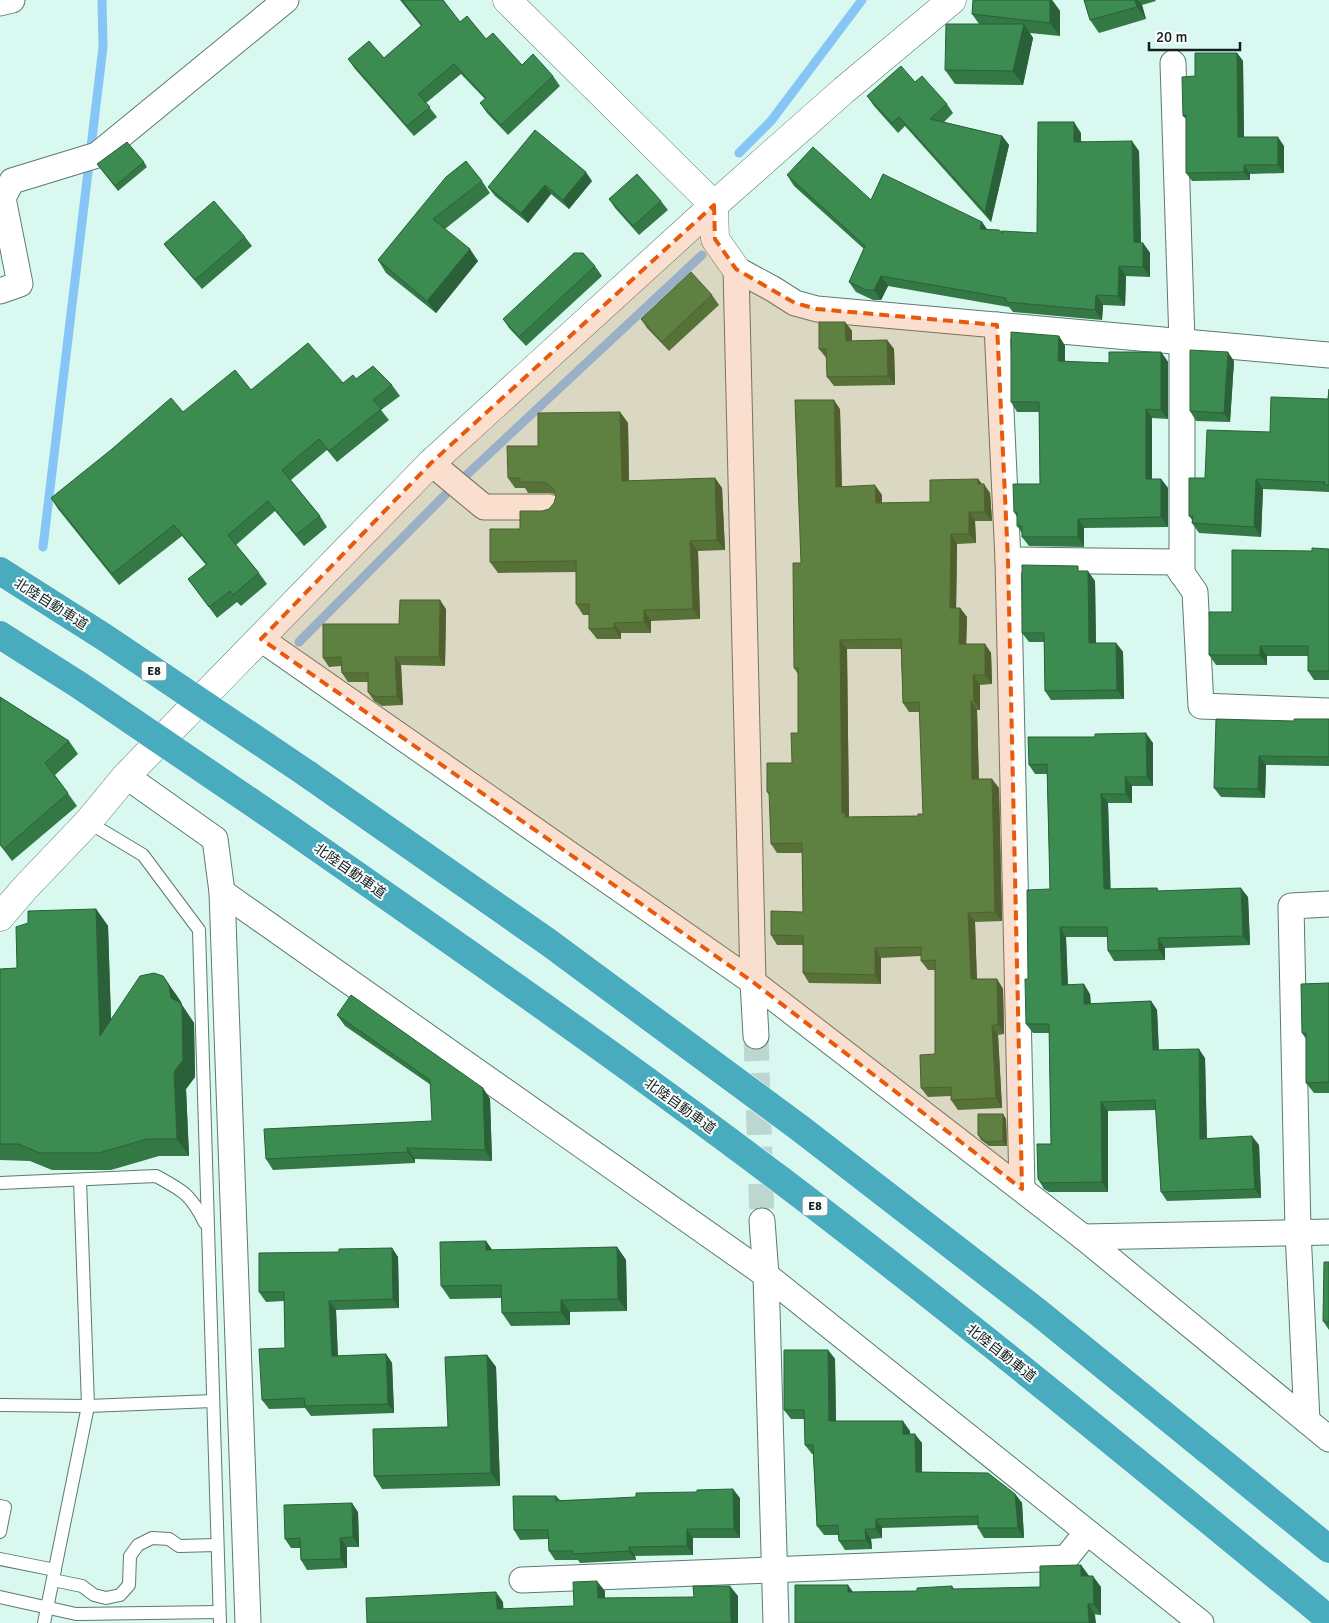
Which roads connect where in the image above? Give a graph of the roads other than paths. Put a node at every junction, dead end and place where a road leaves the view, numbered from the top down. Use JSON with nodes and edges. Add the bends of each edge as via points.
{"nodes":[{"id":1,"x":12,"y":0,"type":"edge"},
{"id":2,"x":286,"y":0,"type":"edge"},
{"id":3,"x":507,"y":0,"type":"edge"},
{"id":4,"x":952,"y":0,"type":"edge"},
{"id":5,"x":0,"y":3,"type":"edge"},
{"id":6,"x":1173,"y":63,"type":"dead end"},
{"id":7,"x":714,"y":205,"type":"junction"},
{"id":8,"x":736,"y":269,"type":"junction"},
{"id":9,"x":0,"y":291,"type":"edge"},
{"id":10,"x":996,"y":325,"type":"junction"},
{"id":11,"x":1182,"y":342,"type":"junction"},
{"id":12,"x":1329,"y":356,"type":"edge"},
{"id":13,"x":431,"y":463,"type":"junction"},
{"id":14,"x":549,"y":507,"type":"edge"},
{"id":15,"x":1008,"y":560,"type":"junction"},
{"id":16,"x":0,"y":571,"type":"edge"},
{"id":17,"x":1182,"y":574,"type":"junction"},
{"id":18,"x":0,"y":635,"type":"edge"},
{"id":19,"x":261,"y":639,"type":"junction"},
{"id":20,"x":1329,"y":711,"type":"edge"},
{"id":21,"x":126,"y":776,"type":"junction"},
{"id":22,"x":88,"y":822,"type":"junction"},
{"id":23,"x":222,"y":892,"type":"junction"},
{"id":24,"x":1329,"y":904,"type":"edge"},
{"id":25,"x":0,"y":917,"type":"edge"},
{"id":26,"x":753,"y":982,"type":"junction"},
{"id":27,"x":756,"y":1036,"type":"tunnel mouth"},
{"id":28,"x":80,"y":1180,"type":"junction"},
{"id":29,"x":0,"y":1183,"type":"edge"},
{"id":30,"x":1022,"y":1189,"type":"junction"},
{"id":31,"x":762,"y":1221,"type":"tunnel mouth"},
{"id":32,"x":207,"y":1228,"type":"junction"},
{"id":33,"x":1298,"y":1232,"type":"junction"},
{"id":34,"x":1329,"y":1232,"type":"edge"},
{"id":35,"x":1083,"y":1236,"type":"junction"},
{"id":36,"x":766,"y":1275,"type":"junction"},
{"id":37,"x":213,"y":1401,"type":"junction"},
{"id":38,"x":0,"y":1406,"type":"edge"},
{"id":39,"x":88,"y":1406,"type":"junction"},
{"id":40,"x":1308,"y":1421,"type":"junction"},
{"id":41,"x":1329,"y":1439,"type":"edge"},
{"id":42,"x":0,"y":1506,"type":"edge"},
{"id":43,"x":0,"y":1532,"type":"edge"},
{"id":44,"x":1087,"y":1532,"type":"junction"},
{"id":45,"x":217,"y":1545,"type":"junction"},
{"id":46,"x":1329,"y":1549,"type":"edge"},
{"id":47,"x":0,"y":1559,"type":"edge"},
{"id":48,"x":774,"y":1570,"type":"junction"},
{"id":49,"x":54,"y":1575,"type":"junction"},
{"id":50,"x":522,"y":1580,"type":"dead end"},
{"id":51,"x":0,"y":1597,"type":"edge"},
{"id":52,"x":47,"y":1608,"type":"junction"},
{"id":53,"x":219,"y":1618,"type":"edge"},
{"id":54,"x":1329,"y":1619,"type":"edge"},
{"id":55,"x":44,"y":1623,"type":"edge"},
{"id":56,"x":248,"y":1623,"type":"edge"},
{"id":57,"x":776,"y":1623,"type":"edge"},
{"id":58,"x":1200,"y":1623,"type":"edge"}],
"edges":[{"from":1,"to":5,"type":"street"},
{"from":2,"to":9,"type":"street","via":[[97,155],[12,181],[3,198],[20,284]]},
{"from":3,"to":7,"type":"street"},
{"from":4,"to":7,"type":"street"},
{"from":6,"to":11,"type":"street"},
{"from":7,"to":8,"type":"street","via":[[715,240]]},
{"from":7,"to":13,"type":"street"},
{"from":8,"to":10,"type":"street","via":[[795,303],[817,309]]},
{"from":8,"to":26,"type":"street"},
{"from":10,"to":11,"type":"street"},
{"from":10,"to":15,"type":"street"},
{"from":11,"to":12,"type":"street"},
{"from":11,"to":17,"type":"street"},
{"from":13,"to":14,"type":"street","via":[[484,507]]},
{"from":13,"to":19,"type":"street"},
{"from":15,"to":17,"type":"street","via":[[1174,562]]},
{"from":15,"to":30,"type":"street"},
{"from":16,"to":46,"type":"highway","name":"北陸自動車道","number":"E8","bridge":true,"via":[[306,773],[548,942],[801,1129],[1039,1314]]},
{"from":17,"to":20,"type":"street","via":[[1196,592],[1201,706]]},
{"from":18,"to":54,"type":"highway","name":"北陸自動車道","number":"E8","bridge":true,"via":[[79,684],[280,821],[536,1001],[781,1180],[1003,1354]]},
{"from":19,"to":21,"type":"street"},
{"from":19,"to":26,"type":"street"},
{"from":21,"to":22,"type":"street"},
{"from":21,"to":23,"type":"street","via":[[215,839]]},
{"from":22,"to":25,"type":"street"},
{"from":22,"to":32,"type":"lane","via":[[143,855],[199,930]]},
{"from":23,"to":36,"type":"street"},
{"from":23,"to":56,"type":"street"},
{"from":24,"to":33,"type":"street","via":[[1291,906]]},
{"from":26,"to":27,"type":"street"},
{"from":26,"to":30,"type":"street"},
{"from":28,"to":29,"type":"lane"},
{"from":28,"to":32,"type":"lane","via":[[156,1176],[178,1188],[194,1202]]},
{"from":28,"to":39,"type":"lane"},
{"from":30,"to":35,"type":"street"},
{"from":31,"to":36,"type":"street"},
{"from":32,"to":37,"type":"lane"},
{"from":33,"to":34,"type":"street"},
{"from":33,"to":35,"type":"street"},
{"from":33,"to":40,"type":"street"},
{"from":35,"to":40,"type":"street"},
{"from":36,"to":44,"type":"street"},
{"from":36,"to":48,"type":"street"},
{"from":37,"to":39,"type":"lane"},
{"from":37,"to":45,"type":"lane"},
{"from":38,"to":39,"type":"lane"},
{"from":39,"to":49,"type":"lane"},
{"from":40,"to":41,"type":"street"},
{"from":42,"to":43,"type":"lane","via":[[5,1507]]},
{"from":44,"to":48,"type":"street","via":[[1066,1558]]},
{"from":44,"to":58,"type":"street"},
{"from":45,"to":49,"type":"lane","via":[[179,1546],[169,1539],[152,1538],[138,1545],[130,1556],[129,1585],[120,1595],[113,1597],[94,1594]]},
{"from":45,"to":53,"type":"lane"},
{"from":47,"to":49,"type":"lane"},
{"from":48,"to":50,"type":"street"},
{"from":48,"to":57,"type":"street"},
{"from":49,"to":52,"type":"lane"},
{"from":51,"to":52,"type":"lane"},
{"from":52,"to":53,"type":"lane","via":[[76,1614]]},
{"from":52,"to":55,"type":"lane"}]}
